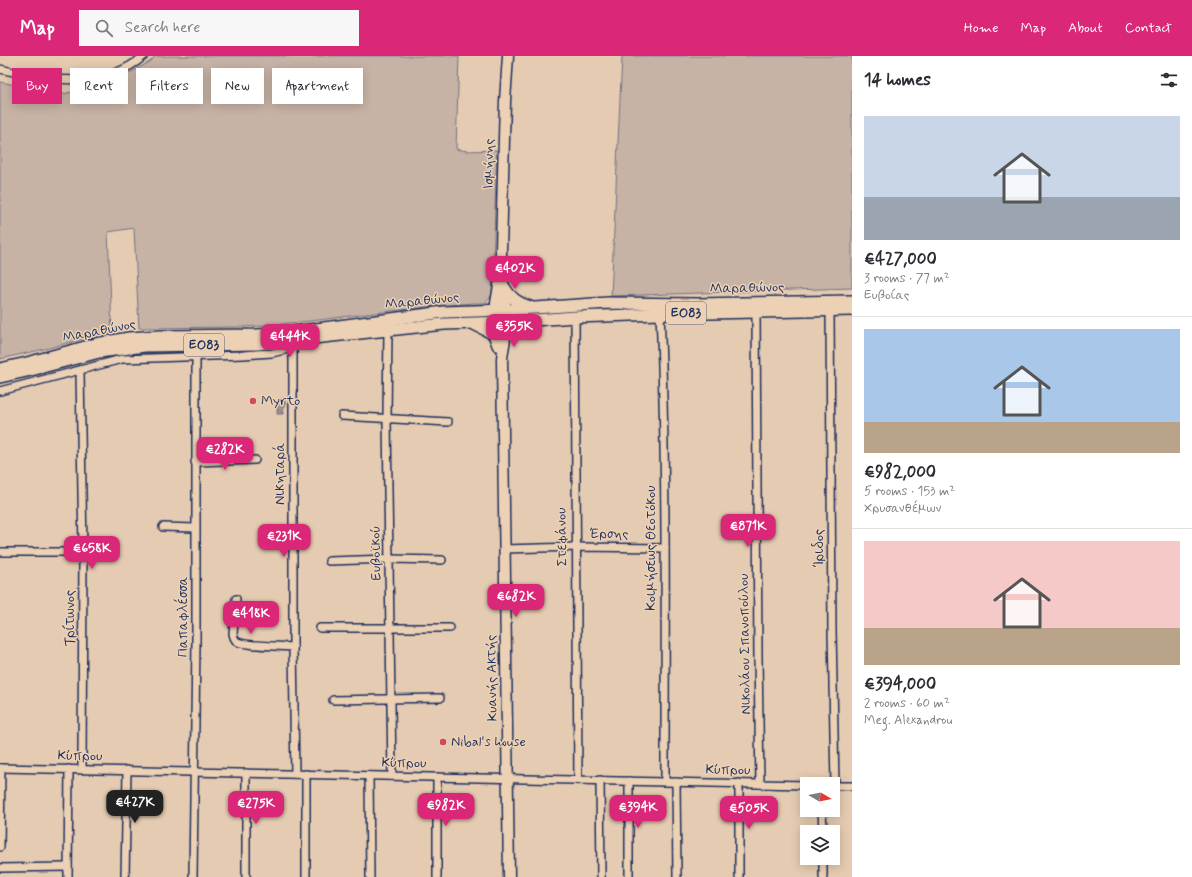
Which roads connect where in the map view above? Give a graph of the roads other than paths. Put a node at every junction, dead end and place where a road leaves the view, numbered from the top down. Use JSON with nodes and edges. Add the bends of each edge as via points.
{"nodes":[{"id":1,"x":144,"y":56,"type":"edge"},
{"id":2,"x":508,"y":56,"type":"edge"},
{"id":3,"x":0,"y":69,"type":"edge"},
{"id":4,"x":501,"y":273,"type":"junction"},
{"id":5,"x":504,"y":287,"type":"junction"},
{"id":6,"x":852,"y":301,"type":"edge"},
{"id":7,"x":532,"y":308,"type":"junction"},
{"id":8,"x":501,"y":310,"type":"junction"},
{"id":9,"x":830,"y":310,"type":"junction"},
{"id":10,"x":852,"y":310,"type":"edge"},
{"id":11,"x":756,"y":312,"type":"junction"},
{"id":12,"x":660,"y":314,"type":"junction"},
{"id":13,"x":575,"y":317,"type":"junction"},
{"id":14,"x":502,"y":322,"type":"junction"},
{"id":15,"x":468,"y":323,"type":"junction"},
{"id":16,"x":388,"y":330,"type":"junction"},
{"id":17,"x":292,"y":341,"type":"junction"},
{"id":18,"x":498,"y":345,"type":"junction"},
{"id":19,"x":196,"y":356,"type":"junction"},
{"id":20,"x":502,"y":359,"type":"junction"},
{"id":21,"x":0,"y":369,"type":"edge"},
{"id":22,"x":80,"y":371,"type":"junction"},
{"id":23,"x":0,"y":377,"type":"edge"},
{"id":24,"x":0,"y":391,"type":"edge"},
{"id":25,"x":342,"y":416,"type":"dead end"},
{"id":26,"x":387,"y":419,"type":"junction"},
{"id":27,"x":448,"y":422,"type":"dead end"},
{"id":28,"x":255,"y":460,"type":"dead end"},
{"id":29,"x":195,"y":462,"type":"junction"},
{"id":30,"x":163,"y":527,"type":"dead end"},
{"id":31,"x":195,"y":528,"type":"junction"},
{"id":32,"x":575,"y":547,"type":"junction"},
{"id":33,"x":665,"y":548,"type":"junction"},
{"id":34,"x":504,"y":549,"type":"junction"},
{"id":35,"x":0,"y":552,"type":"edge"},
{"id":36,"x":83,"y":552,"type":"junction"},
{"id":37,"x":389,"y":559,"type":"junction"},
{"id":38,"x":442,"y":560,"type":"dead end"},
{"id":39,"x":329,"y":561,"type":"dead end"},
{"id":40,"x":236,"y":599,"type":"dead end"},
{"id":41,"x":320,"y":628,"type":"dead end"},
{"id":42,"x":390,"y":628,"type":"junction"},
{"id":43,"x":450,"y":628,"type":"dead end"},
{"id":44,"x":293,"y":647,"type":"junction"},
{"id":45,"x":440,"y":698,"type":"dead end"},
{"id":46,"x":391,"y":699,"type":"junction"},
{"id":47,"x":333,"y":700,"type":"dead end"},
{"id":48,"x":1,"y":768,"type":"edge"},
{"id":49,"x":69,"y":769,"type":"junction"},
{"id":50,"x":82,"y":770,"type":"junction"},
{"id":51,"x":127,"y":770,"type":"junction"},
{"id":52,"x":195,"y":772,"type":"junction"},
{"id":53,"x":246,"y":773,"type":"junction"},
{"id":54,"x":295,"y":774,"type":"junction"},
{"id":55,"x":306,"y":774,"type":"junction"},
{"id":56,"x":369,"y":776,"type":"junction"},
{"id":57,"x":392,"y":776,"type":"junction"},
{"id":58,"x":437,"y":777,"type":"junction"},
{"id":59,"x":834,"y":777,"type":"edge"},
{"id":60,"x":507,"y":779,"type":"junction"},
{"id":61,"x":578,"y":780,"type":"junction"},
{"id":62,"x":600,"y":780,"type":"junction"},
{"id":63,"x":628,"y":781,"type":"junction"},
{"id":64,"x":665,"y":782,"type":"junction"},
{"id":65,"x":676,"y":782,"type":"junction"},
{"id":66,"x":739,"y":784,"type":"junction"},
{"id":67,"x":760,"y":784,"type":"junction"},
{"id":68,"x":800,"y":785,"type":"edge"},
{"id":69,"x":840,"y":786,"type":"edge"},
{"id":70,"x":852,"y":786,"type":"edge"},
{"id":71,"x":0,"y":847,"type":"edge"},
{"id":72,"x":823,"y":865,"type":"edge"},
{"id":73,"x":68,"y":867,"type":"junction"},
{"id":74,"x":0,"y":868,"type":"edge"},
{"id":75,"x":68,"y":877,"type":"edge"},
{"id":76,"x":125,"y":877,"type":"edge"},
{"id":77,"x":194,"y":877,"type":"edge"},
{"id":78,"x":246,"y":877,"type":"edge"},
{"id":79,"x":306,"y":877,"type":"edge"},
{"id":80,"x":370,"y":877,"type":"edge"},
{"id":81,"x":437,"y":877,"type":"edge"},
{"id":82,"x":509,"y":877,"type":"edge"},
{"id":83,"x":601,"y":877,"type":"edge"},
{"id":84,"x":629,"y":877,"type":"edge"},
{"id":85,"x":677,"y":877,"type":"edge"},
{"id":86,"x":739,"y":877,"type":"edge"},
{"id":87,"x":823,"y":877,"type":"edge"}],
"edges":[{"from":1,"to":3,"type":"street","via":[[125,68],[89,79],[54,80]]},
{"from":2,"to":4,"type":"street","name":"Ισμήνης","via":[[504,101]]},
{"from":4,"to":5,"type":"street"},
{"from":4,"to":8,"type":"street","via":[[498,287]]},
{"from":5,"to":7,"type":"main road","via":[[512,299]]},
{"from":5,"to":8,"type":"street"},
{"from":6,"to":7,"type":"main road","name":"Μαραθώνος","number":"ΕΟ83","via":[[608,303]]},
{"from":7,"to":8,"type":"main road","name":"Μαραθώνος","number":"ΕΟ83"},
{"from":8,"to":14,"type":"street"},
{"from":8,"to":21,"type":"main road","name":"Μαραθώνος","number":"ΕΟ83","via":[[444,312],[258,335],[129,338]]},
{"from":9,"to":10,"type":"main road","name":"Μαραθώνος","number":"ΕΟ83"},
{"from":9,"to":11,"type":"main road","name":"Μαραθώνος","number":"ΕΟ83"},
{"from":9,"to":59,"type":"street","name":"Ίριδος"},
{"from":11,"to":12,"type":"main road","name":"Μαραθώνος","number":"ΕΟ83"},
{"from":11,"to":67,"type":"street","name":"Νικολάου Σπανοπούλου"},
{"from":12,"to":13,"type":"main road","name":"Μαραθώνος","number":"ΕΟ83"},
{"from":12,"to":33,"type":"street","name":"Κοιμήσεως Θεοτόκου"},
{"from":13,"to":14,"type":"main road","name":"Μαραθώνος","number":"ΕΟ83"},
{"from":13,"to":32,"type":"street","name":"Στεφάνου"},
{"from":14,"to":15,"type":"main road","name":"Μαραθώνος","number":"ΕΟ83"},
{"from":14,"to":18,"type":"street","name":"Κυανής Ακτής"},
{"from":14,"to":20,"type":"street","name":"Κυανής Ακτής"},
{"from":15,"to":16,"type":"main road","name":"Μαραθώνος","number":"ΕΟ83"},
{"from":15,"to":18,"type":"main road","via":[[494,334]]},
{"from":16,"to":17,"type":"main road","name":"Μαραθώνος","number":"ΕΟ83"},
{"from":16,"to":26,"type":"street","name":"Ευβοϊκού"},
{"from":17,"to":19,"type":"street","via":[[288,349],[272,353]]},
{"from":17,"to":23,"type":"main road","name":"Μαραθώνος","number":"ΕΟ83","via":[[130,347],[99,352]]},
{"from":17,"to":44,"type":"street","name":"Νικηταρά"},
{"from":18,"to":20,"type":"street","name":"Κυανής Ακτής"},
{"from":19,"to":22,"type":"street","via":[[122,359]]},
{"from":19,"to":29,"type":"street","name":"Παπαφλέσσα"},
{"from":20,"to":34,"type":"street","name":"Κυανής Ακτής"},
{"from":22,"to":24,"type":"street"},
{"from":22,"to":36,"type":"street","name":"Τρίτωνος"},
{"from":25,"to":26,"type":"street"},
{"from":26,"to":27,"type":"street"},
{"from":26,"to":37,"type":"street","name":"Ευβοϊκού"},
{"from":28,"to":29,"type":"street"},
{"from":29,"to":31,"type":"street","name":"Παπαφλέσσα"},
{"from":30,"to":31,"type":"street"},
{"from":31,"to":52,"type":"street","name":"Παπαφλέσσα"},
{"from":32,"to":33,"type":"street","name":"Έρσης"},
{"from":32,"to":34,"type":"street","name":"Έρσης"},
{"from":32,"to":61,"type":"street","name":"Στεφάνου"},
{"from":33,"to":64,"type":"street","name":"Κοιμήσεως Θεοτόκου"},
{"from":34,"to":60,"type":"street","name":"Κυανής Ακτής"},
{"from":35,"to":36,"type":"street"},
{"from":36,"to":50,"type":"street","name":"Τρίτωνος"},
{"from":37,"to":38,"type":"street"},
{"from":37,"to":39,"type":"street"},
{"from":37,"to":42,"type":"street","name":"Ευβοϊκού"},
{"from":40,"to":44,"type":"street","via":[[234,639],[247,644]]},
{"from":41,"to":42,"type":"street"},
{"from":42,"to":43,"type":"street"},
{"from":42,"to":46,"type":"street","name":"Ευβοϊκού"},
{"from":44,"to":54,"type":"street","name":"Νικηταρά"},
{"from":45,"to":46,"type":"street"},
{"from":46,"to":47,"type":"street"},
{"from":46,"to":57,"type":"street","name":"Ευβοϊκού"},
{"from":48,"to":49,"type":"street","name":"Κύπρου"},
{"from":48,"to":71,"type":"street"},
{"from":49,"to":50,"type":"street","name":"Κύπρου"},
{"from":49,"to":73,"type":"street"},
{"from":50,"to":51,"type":"street","name":"Κύπρου"},
{"from":51,"to":52,"type":"street","name":"Κύπρου"},
{"from":51,"to":76,"type":"street"},
{"from":52,"to":53,"type":"street","name":"Κύπρου"},
{"from":52,"to":77,"type":"street","name":"Παπαφλέσσα"},
{"from":53,"to":54,"type":"street","name":"Κύπρου"},
{"from":53,"to":78,"type":"street"},
{"from":54,"to":55,"type":"street","name":"Κύπρου"},
{"from":55,"to":56,"type":"street","name":"Κύπρου"},
{"from":55,"to":79,"type":"street"},
{"from":56,"to":57,"type":"street","name":"Κύπρου"},
{"from":56,"to":80,"type":"street"},
{"from":57,"to":58,"type":"street","name":"Κύπρου"},
{"from":58,"to":60,"type":"street","name":"Κύπρου"},
{"from":58,"to":81,"type":"street"},
{"from":60,"to":61,"type":"street","name":"Κύπρου"},
{"from":60,"to":82,"type":"street","name":"Κυανής Ακτής"},
{"from":61,"to":62,"type":"street","name":"Κύπρου"},
{"from":62,"to":63,"type":"street","name":"Κύπρου"},
{"from":62,"to":83,"type":"street"},
{"from":63,"to":64,"type":"street","name":"Κύπρου"},
{"from":63,"to":84,"type":"street"},
{"from":64,"to":65,"type":"street","name":"Κύπρου"},
{"from":65,"to":66,"type":"street","name":"Κύπρου"},
{"from":65,"to":85,"type":"street"},
{"from":66,"to":67,"type":"street","name":"Κύπρου"},
{"from":66,"to":86,"type":"street"},
{"from":67,"to":68,"type":"street","name":"Κύπρου"},
{"from":69,"to":70,"type":"street"},
{"from":72,"to":87,"type":"street"},
{"from":73,"to":74,"type":"street"},
{"from":73,"to":75,"type":"street"}]}
